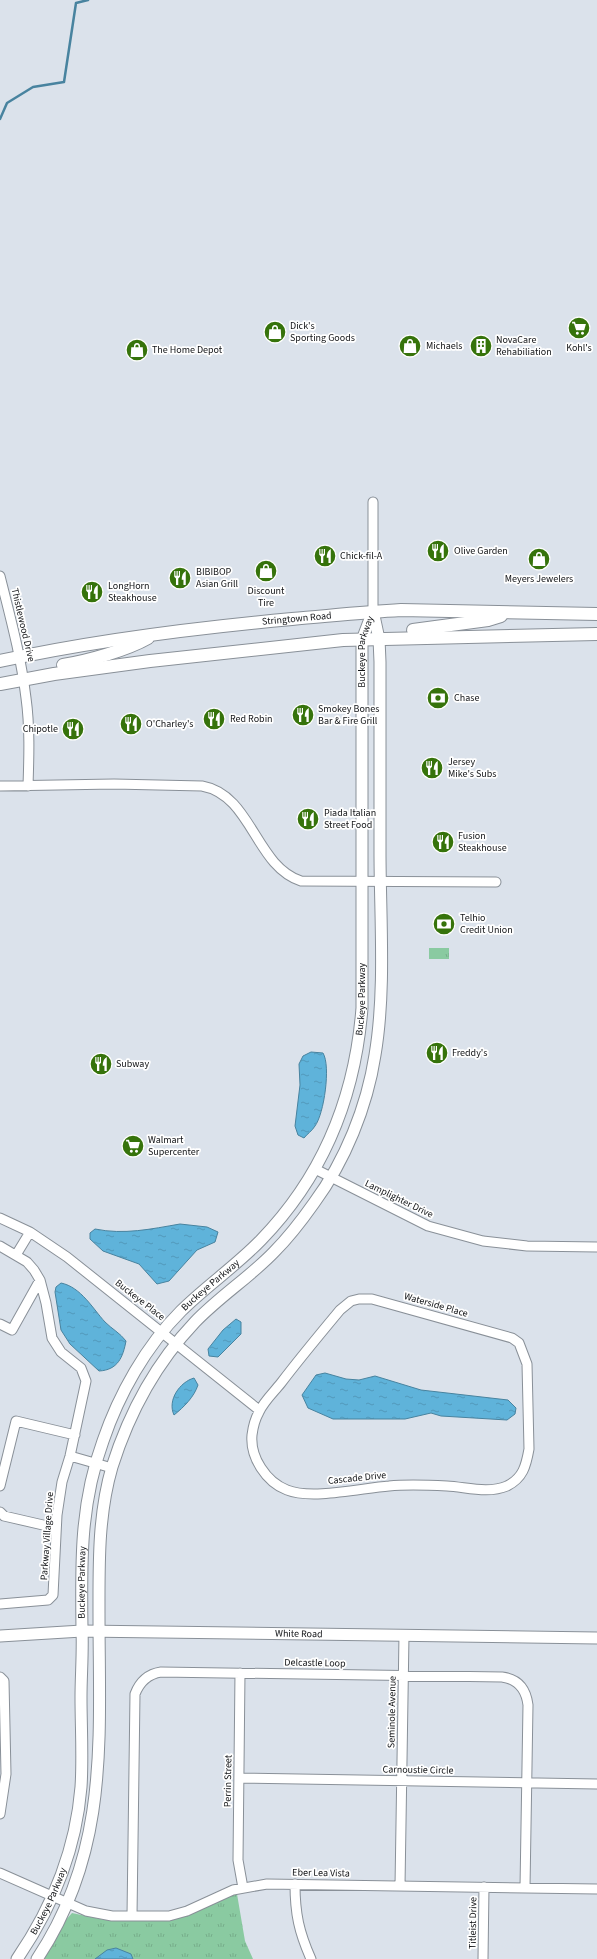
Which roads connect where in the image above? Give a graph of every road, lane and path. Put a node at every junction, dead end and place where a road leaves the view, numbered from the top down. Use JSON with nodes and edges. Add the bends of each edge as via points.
{"nodes":[{"id":1,"x":373,"y":502,"type":"dead end"},
{"id":2,"x":0,"y":576,"type":"edge"},
{"id":3,"x":373,"y":612,"type":"junction"},
{"id":4,"x":514,"y":612,"type":"junction"},
{"id":5,"x":597,"y":614,"type":"edge"},
{"id":6,"x":157,"y":633,"type":"junction"},
{"id":7,"x":597,"y":634,"type":"edge"},
{"id":8,"x":379,"y":635,"type":"junction"},
{"id":9,"x":362,"y":640,"type":"junction"},
{"id":10,"x":19,"y":657,"type":"junction"},
{"id":11,"x":0,"y":661,"type":"edge"},
{"id":12,"x":0,"y":669,"type":"edge"},
{"id":13,"x":24,"y":680,"type":"junction"},
{"id":14,"x":0,"y":684,"type":"edge"},
{"id":15,"x":0,"y":786,"type":"edge"},
{"id":16,"x":28,"y":786,"type":"junction"},
{"id":17,"x":380,"y":880,"type":"junction"},
{"id":18,"x":363,"y":881,"type":"junction"},
{"id":19,"x":496,"y":882,"type":"dead end"},
{"id":20,"x":315,"y":1169,"type":"junction"},
{"id":21,"x":331,"y":1178,"type":"junction"},
{"id":22,"x":0,"y":1218,"type":"edge"},
{"id":23,"x":30,"y":1232,"type":"junction"},
{"id":24,"x":0,"y":1246,"type":"edge"},
{"id":25,"x":597,"y":1247,"type":"edge"},
{"id":26,"x":16,"y":1255,"type":"junction"},
{"id":27,"x":40,"y":1280,"type":"junction"},
{"id":28,"x":0,"y":1324,"type":"edge"},
{"id":29,"x":162,"y":1332,"type":"junction"},
{"id":30,"x":176,"y":1345,"type":"junction"},
{"id":31,"x":259,"y":1410,"type":"junction"},
{"id":32,"x":75,"y":1435,"type":"junction"},
{"id":33,"x":70,"y":1456,"type":"junction"},
{"id":34,"x":96,"y":1463,"type":"junction"},
{"id":35,"x":112,"y":1468,"type":"junction"},
{"id":36,"x":521,"y":1476,"type":"joint"},
{"id":37,"x":0,"y":1486,"type":"edge"},
{"id":38,"x":0,"y":1512,"type":"edge"},
{"id":39,"x":56,"y":1528,"type":"junction"},
{"id":40,"x":0,"y":1604,"type":"edge"},
{"id":41,"x":82,"y":1631,"type":"junction"},
{"id":42,"x":99,"y":1631,"type":"junction"},
{"id":43,"x":404,"y":1635,"type":"junction"},
{"id":44,"x":0,"y":1636,"type":"edge"},
{"id":45,"x":597,"y":1638,"type":"edge"},
{"id":46,"x":240,"y":1673,"type":"junction"},
{"id":47,"x":403,"y":1676,"type":"junction"},
{"id":48,"x":2,"y":1679,"type":"edge"},
{"id":49,"x":239,"y":1778,"type":"junction"},
{"id":50,"x":402,"y":1781,"type":"junction"},
{"id":51,"x":527,"y":1782,"type":"junction"},
{"id":52,"x":2,"y":1784,"type":"edge"},
{"id":53,"x":597,"y":1784,"type":"edge"},
{"id":54,"x":0,"y":1814,"type":"edge"},
{"id":55,"x":0,"y":1873,"type":"edge"},
{"id":56,"x":295,"y":1884,"type":"junction"},
{"id":57,"x":400,"y":1886,"type":"junction"},
{"id":58,"x":484,"y":1887,"type":"junction"},
{"id":59,"x":243,"y":1888,"type":"junction"},
{"id":60,"x":525,"y":1888,"type":"junction"},
{"id":61,"x":597,"y":1889,"type":"edge"},
{"id":62,"x":53,"y":1896,"type":"junction"},
{"id":63,"x":68,"y":1903,"type":"junction"},
{"id":64,"x":132,"y":1916,"type":"junction"},
{"id":65,"x":17,"y":1959,"type":"edge"},
{"id":66,"x":37,"y":1959,"type":"edge"},
{"id":67,"x":311,"y":1959,"type":"edge"},
{"id":68,"x":483,"y":1959,"type":"edge"}],
"edges":[{"from":1,"to":3,"type":"street","name":"Buckeye Parkway"},
{"from":2,"to":10,"type":"street","name":"Thistlewood Drive"},
{"from":3,"to":4,"type":"main road","name":"Stringtown Road"},
{"from":3,"to":6,"type":"main road","name":"Stringtown Road"},
{"from":3,"to":8,"type":"street","name":"Buckeye Parkway"},
{"from":3,"to":9,"type":"street","name":"Buckeye Parkway"},
{"from":4,"to":5,"type":"main road","name":"Stringtown Road"},
{"from":4,"to":8,"type":"main road","via":[[488,620]]},
{"from":6,"to":10,"type":"main road","name":"Stringtown Road"},
{"from":6,"to":13,"type":"main road","via":[[138,644],[76,663],[42,668]]},
{"from":7,"to":8,"type":"main road"},
{"from":8,"to":9,"type":"main road"},
{"from":8,"to":17,"type":"street","name":"Buckeye Parkway"},
{"from":9,"to":13,"type":"main road","via":[[150,661]]},
{"from":9,"to":18,"type":"street","name":"Buckeye Parkway"},
{"from":10,"to":11,"type":"main road","name":"Stringtown Road"},
{"from":10,"to":12,"type":"main road"},
{"from":10,"to":13,"type":"street","name":"Thistlewood Drive"},
{"from":13,"to":14,"type":"main road"},
{"from":13,"to":16,"type":"street","name":"Thistlewood Drive","via":[[29,722]]},
{"from":15,"to":16,"type":"street"},
{"from":16,"to":18,"type":"street","via":[[114,784],[211,788],[231,802],[278,867],[288,876],[301,881]]},
{"from":17,"to":18,"type":"street"},
{"from":17,"to":19,"type":"street"},
{"from":17,"to":21,"type":"street","name":"Buckeye Parkway","via":[[379,1015],[375,1055],[357,1121]]},
{"from":18,"to":20,"type":"street","name":"Buckeye Parkway","via":[[362,1008],[357,1057],[344,1106]]},
{"from":20,"to":21,"type":"street","name":"Lamplighter Drive"},
{"from":20,"to":29,"type":"street","name":"Buckeye Parkway","via":[[284,1215],[260,1242],[199,1294]]},
{"from":21,"to":25,"type":"street","name":"Lamplighter Drive","via":[[428,1226],[483,1241],[527,1246]]},
{"from":21,"to":30,"type":"street","name":"Buckeye Parkway","via":[[296,1228],[273,1253],[212,1306]]},
{"from":22,"to":23,"type":"street","name":"Buckeye Place"},
{"from":23,"to":26,"type":"street"},
{"from":23,"to":29,"type":"street","name":"Buckeye Place","via":[[67,1257]]},
{"from":24,"to":26,"type":"street"},
{"from":26,"to":27,"type":"street","via":[[28,1262]]},
{"from":27,"to":28,"type":"street","via":[[12,1330]]},
{"from":27,"to":32,"type":"street","name":"Parkway Village Drive","via":[[52,1338],[61,1352],[81,1368],[85,1376],[86,1386]]},
{"from":29,"to":30,"type":"street","name":"Buckeye Place"},
{"from":29,"to":34,"type":"street","name":"Buckeye Parkway","via":[[137,1369],[121,1399]]},
{"from":30,"to":31,"type":"street","name":"Buckeye Place"},
{"from":30,"to":35,"type":"street","name":"Buckeye Parkway","via":[[152,1378],[137,1406]]},
{"from":31,"to":36,"type":"street","name":"Cascade Drive","via":[[252,1435],[252,1448],[258,1462],[273,1482],[296,1493],[313,1494],[390,1485],[489,1489],[505,1486]]},
{"from":31,"to":36,"type":"street","name":"Waterside Place","via":[[340,1310],[350,1301],[372,1299],[512,1338],[519,1343],[527,1364],[529,1449]]},
{"from":32,"to":33,"type":"street","name":"Parkway Village Drive"},
{"from":32,"to":37,"type":"street","via":[[16,1421]]},
{"from":33,"to":34,"type":"street"},
{"from":33,"to":39,"type":"street","name":"Parkway Village Drive","via":[[62,1482]]},
{"from":34,"to":35,"type":"street"},
{"from":34,"to":41,"type":"street","name":"Buckeye Parkway","via":[[82,1538]]},
{"from":35,"to":42,"type":"street","name":"Buckeye Parkway","via":[[99,1540]]},
{"from":38,"to":39,"type":"street","via":[[4,1516]]},
{"from":39,"to":40,"type":"street","name":"Parkway Village Drive","via":[[53,1595],[48,1600]]},
{"from":41,"to":42,"type":"street","name":"White Road"},
{"from":41,"to":44,"type":"street","name":"White Road"},
{"from":41,"to":62,"type":"street","name":"Buckeye Parkway","via":[[82,1763],[79,1802],[72,1840]]},
{"from":42,"to":43,"type":"street","name":"White Road"},
{"from":42,"to":63,"type":"street","name":"Buckeye Parkway","via":[[96,1800],[84,1857]]},
{"from":43,"to":45,"type":"street","name":"White Road"},
{"from":43,"to":47,"type":"street","name":"Seminole Avenue"},
{"from":46,"to":47,"type":"street","name":"Delcastle Loop"},
{"from":46,"to":49,"type":"street","name":"Perrin Street"},
{"from":46,"to":64,"type":"street","name":"Delcastle Loop","via":[[161,1672],[150,1675],[137,1688]]},
{"from":47,"to":50,"type":"street","name":"Seminole Avenue"},
{"from":47,"to":51,"type":"street","name":"Delcastle Loop","via":[[502,1677],[518,1683],[524,1690],[528,1705]]},
{"from":48,"to":52,"type":"street","via":[[6,1750]]},
{"from":49,"to":50,"type":"street","name":"Carnoustie Circle"},
{"from":49,"to":59,"type":"street","name":"Perrin Street","via":[[238,1860]]},
{"from":50,"to":51,"type":"street","name":"Carnoustie Circle"},
{"from":50,"to":57,"type":"street","name":"Seminole Avenue"},
{"from":51,"to":53,"type":"street","name":"Carnoustie Circle"},
{"from":51,"to":60,"type":"street","name":"Delcastle Loop"},
{"from":52,"to":54,"type":"street"},
{"from":55,"to":62,"type":"street","name":"Eber Lea Vista"},
{"from":56,"to":57,"type":"street","name":"Eber Lea Vista"},
{"from":56,"to":59,"type":"street","name":"Eber Lea Vista","via":[[267,1884]]},
{"from":56,"to":67,"type":"street","via":[[297,1922]]},
{"from":57,"to":58,"type":"street","name":"Eber Lea Vista"},
{"from":58,"to":60,"type":"street","name":"Eber Lea Vista"},
{"from":58,"to":68,"type":"street","name":"Titleist Drive"},
{"from":59,"to":64,"type":"street","name":"Eber Lea Vista","via":[[177,1914]]},
{"from":60,"to":61,"type":"street","name":"Eber Lea Vista"},
{"from":62,"to":63,"type":"street","name":"Eber Lea Vista"},
{"from":62,"to":65,"type":"street","name":"Buckeye Parkway"},
{"from":63,"to":64,"type":"street","name":"Eber Lea Vista","via":[[104,1915]]},
{"from":63,"to":66,"type":"street","name":"Buckeye Parkway"}]}
